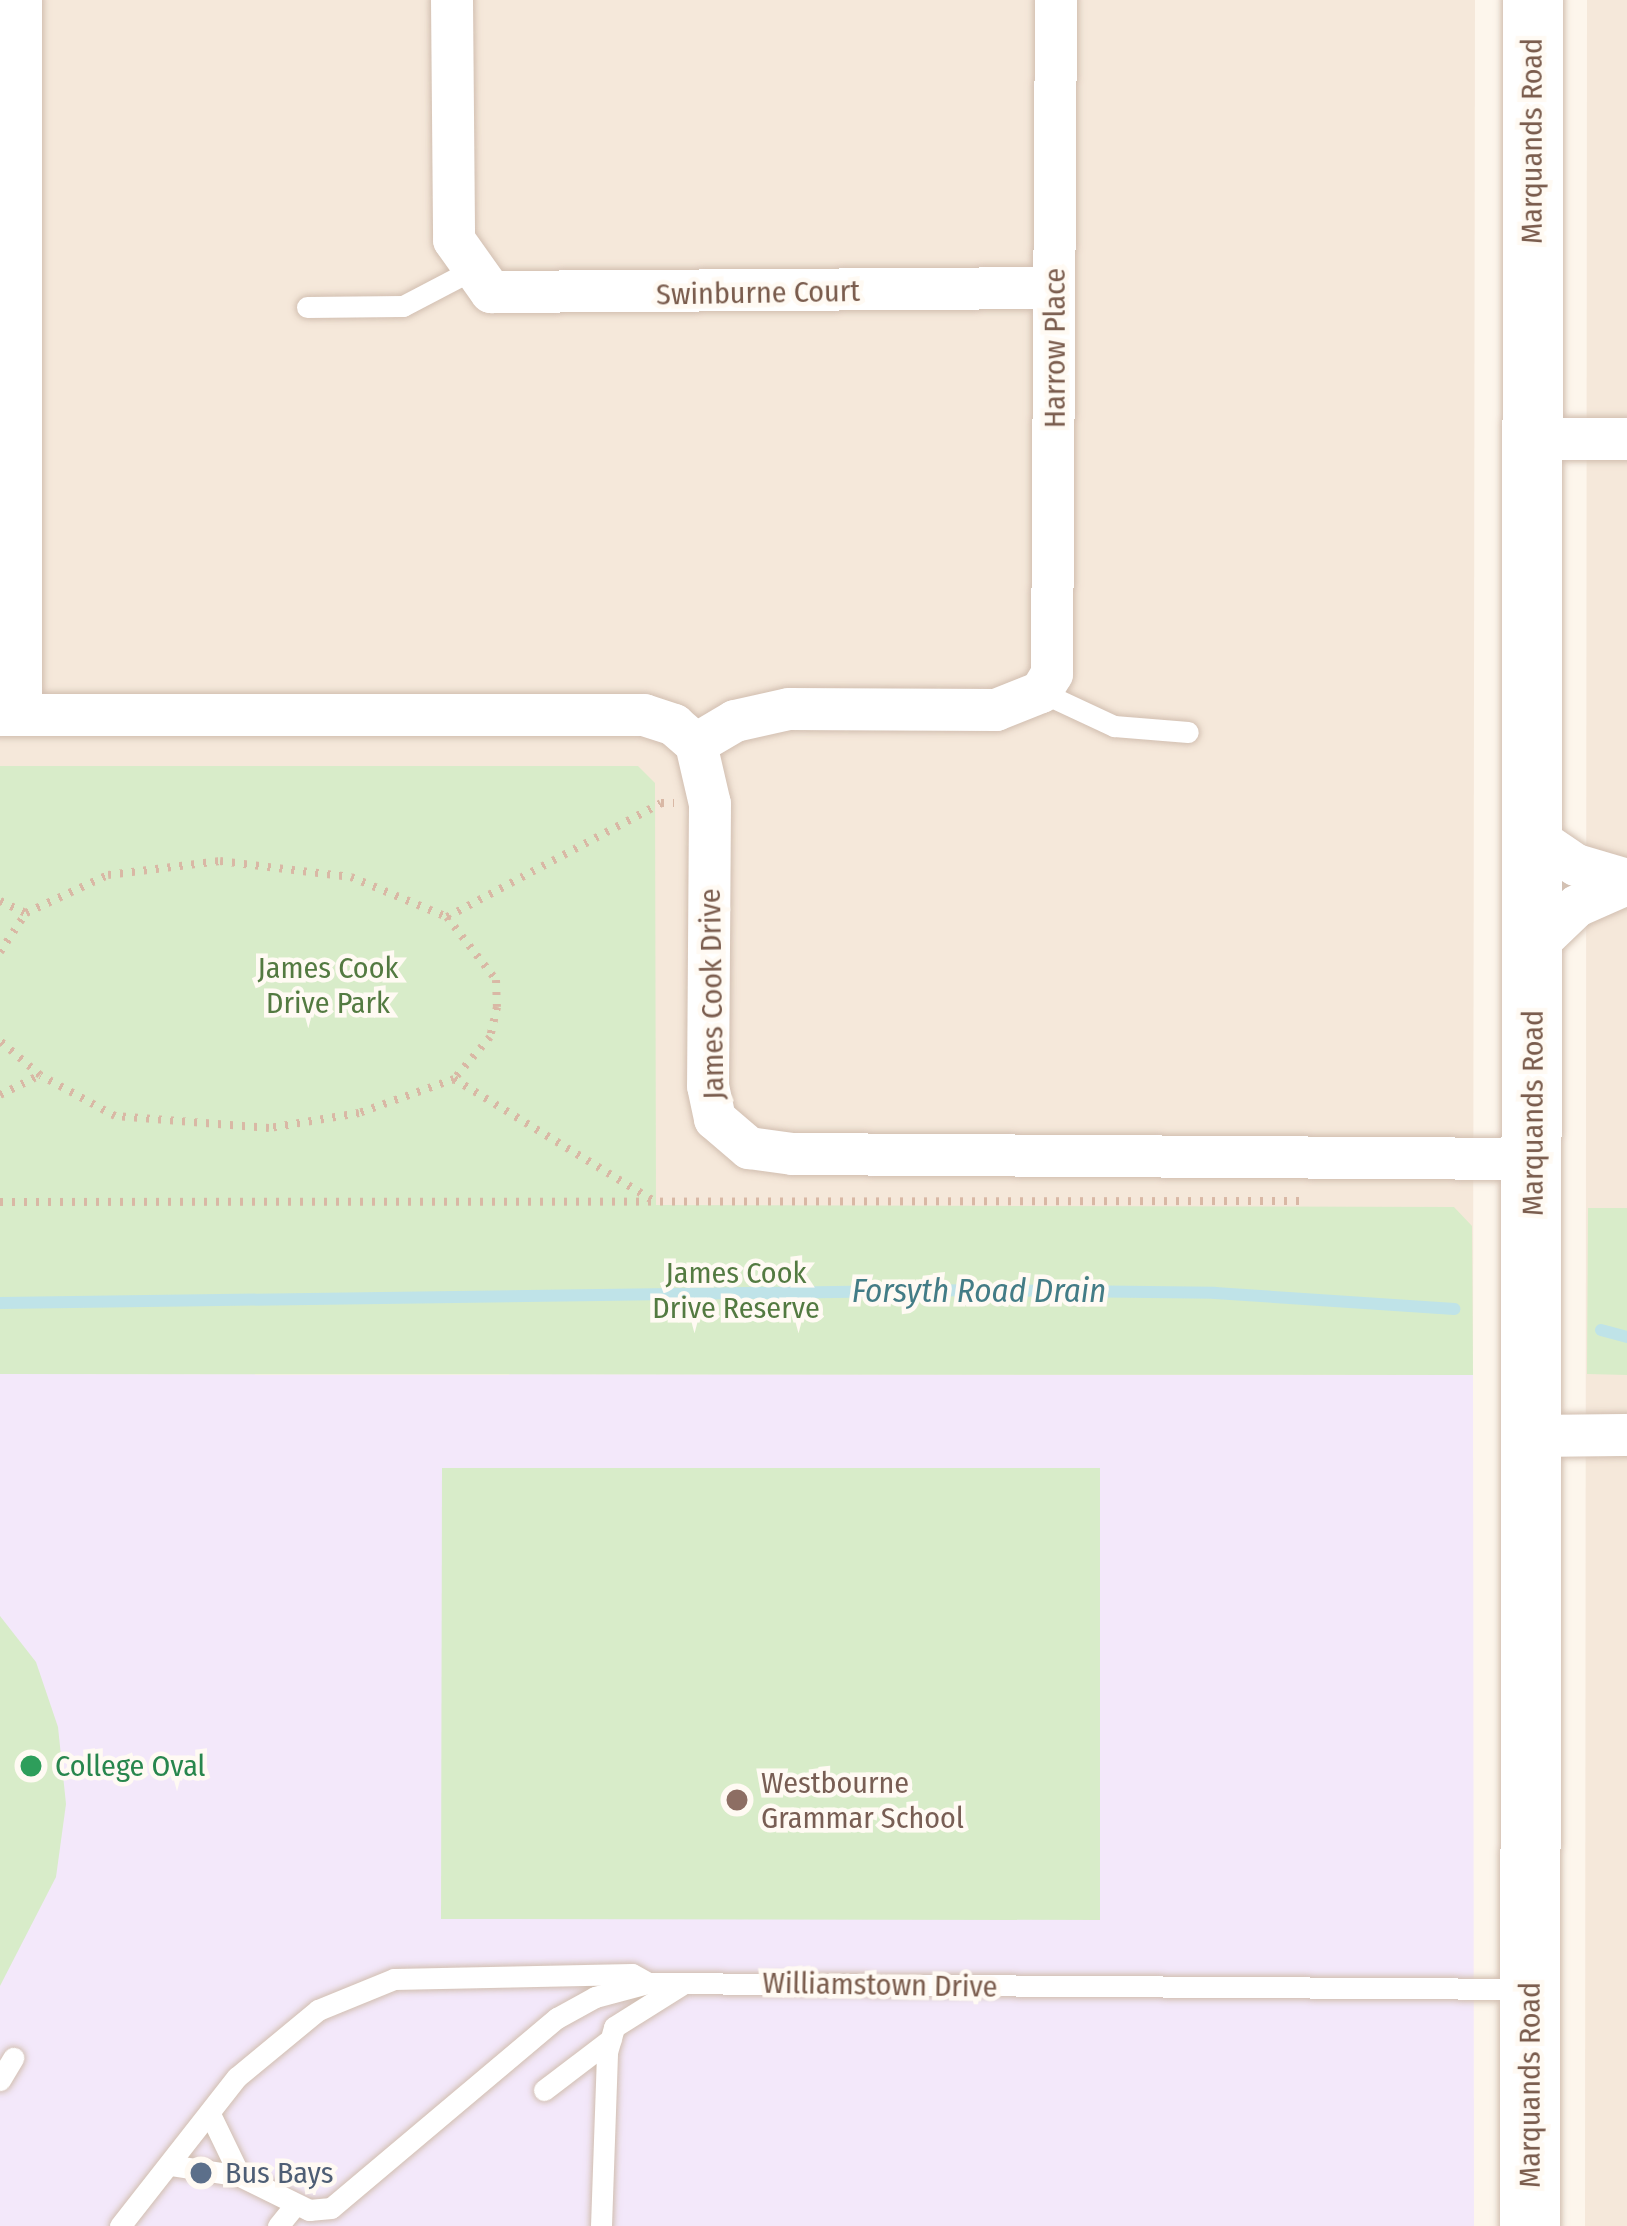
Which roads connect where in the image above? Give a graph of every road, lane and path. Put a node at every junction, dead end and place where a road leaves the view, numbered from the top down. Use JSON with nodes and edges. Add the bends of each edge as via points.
{"nodes":[{"id":1,"x":21,"y":0,"type":"edge"},
{"id":2,"x":452,"y":0,"type":"edge"},
{"id":3,"x":1056,"y":0,"type":"edge"},
{"id":4,"x":1533,"y":0,"type":"edge"},
{"id":5,"x":10,"y":260,"type":"edge"},
{"id":6,"x":470,"y":271,"type":"junction"},
{"id":7,"x":1054,"y":288,"type":"junction"},
{"id":8,"x":307,"y":307,"type":"dead end"},
{"id":9,"x":1532,"y":439,"type":"junction"},
{"id":10,"x":1627,"y":439,"type":"edge"},
{"id":11,"x":1041,"y":692,"type":"junction"},
{"id":12,"x":11,"y":716,"type":"edge"},
{"id":13,"x":1188,"y":732,"type":"dead end"},
{"id":14,"x":696,"y":744,"type":"junction"},
{"id":15,"x":710,"y":804,"type":"junction"},
{"id":16,"x":1532,"y":835,"type":"junction"},
{"id":17,"x":1627,"y":882,"type":"edge"},
{"id":18,"x":0,"y":901,"type":"edge"},
{"id":19,"x":26,"y":914,"type":"junction"},
{"id":20,"x":446,"y":917,"type":"junction"},
{"id":21,"x":1532,"y":949,"type":"junction"},
{"id":22,"x":0,"y":952,"type":"edge"},
{"id":23,"x":0,"y":1041,"type":"edge"},
{"id":24,"x":40,"y":1075,"type":"junction"},
{"id":25,"x":454,"y":1079,"type":"junction"},
{"id":26,"x":0,"y":1095,"type":"edge"},
{"id":27,"x":1533,"y":1160,"type":"junction"},
{"id":28,"x":1313,"y":1200,"type":"dead end"},
{"id":29,"x":0,"y":1202,"type":"edge"},
{"id":30,"x":658,"y":1204,"type":"junction"},
{"id":31,"x":1627,"y":1435,"type":"edge"},
{"id":32,"x":1532,"y":1436,"type":"junction"},
{"id":33,"x":687,"y":1982,"type":"junction"},
{"id":34,"x":648,"y":1983,"type":"junction"},
{"id":35,"x":1530,"y":1989,"type":"junction"},
{"id":36,"x":611,"y":2039,"type":"junction"},
{"id":37,"x":13,"y":2058,"type":"dead end"},
{"id":38,"x":0,"y":2080,"type":"edge"},
{"id":39,"x":544,"y":2090,"type":"dead end"},
{"id":40,"x":210,"y":2114,"type":"junction"},
{"id":41,"x":170,"y":2165,"type":"junction"},
{"id":42,"x":240,"y":2176,"type":"junction"},
{"id":43,"x":295,"y":2205,"type":"junction"},
{"id":44,"x":331,"y":2208,"type":"junction"},
{"id":45,"x":120,"y":2226,"type":"edge"},
{"id":46,"x":278,"y":2226,"type":"edge"},
{"id":47,"x":346,"y":2226,"type":"edge"},
{"id":48,"x":601,"y":2226,"type":"edge"},
{"id":49,"x":1530,"y":2226,"type":"edge"}],
"edges":[{"from":1,"to":5,"type":"street"},
{"from":2,"to":6,"type":"street","via":[[454,240]]},
{"from":3,"to":7,"type":"street","name":"Harrow Place"},
{"from":4,"to":9,"type":"street","name":"Marquands Road"},
{"from":5,"to":12,"type":"street"},
{"from":6,"to":7,"type":"street","name":"Swinburne Court","via":[[491,292],[562,296]]},
{"from":6,"to":8,"type":"lane","via":[[403,306]]},
{"from":7,"to":11,"type":"street","name":"Harrow Place","via":[[1056,640]]},
{"from":9,"to":10,"type":"street"},
{"from":9,"to":16,"type":"street","name":"Marquands Road"},
{"from":11,"to":13,"type":"lane","via":[[1114,726]]},
{"from":11,"to":14,"type":"street","via":[[996,710],[774,711]]},
{"from":12,"to":14,"type":"street","via":[[644,716],[674,725]]},
{"from":14,"to":15,"type":"street","name":"James Cook Drive"},
{"from":15,"to":20,"type":"path","via":[[661,803]]},
{"from":15,"to":27,"type":"street","name":"James Cook Drive","via":[[708,1086],[715,1119],[748,1148]]},
{"from":16,"to":17,"type":"street","via":[[1576,866]]},
{"from":16,"to":21,"type":"street","name":"Marquands Road"},
{"from":17,"to":21,"type":"street","via":[[1577,906]]},
{"from":18,"to":19,"type":"path"},
{"from":19,"to":20,"type":"path","via":[[108,875],[220,861],[351,878]]},
{"from":19,"to":22,"type":"path"},
{"from":20,"to":25,"type":"path","via":[[496,980],[490,1037]]},
{"from":21,"to":27,"type":"street","name":"Marquands Road"},
{"from":23,"to":24,"type":"path"},
{"from":24,"to":25,"type":"path","via":[[115,1116],[269,1128],[358,1113]]},
{"from":24,"to":26,"type":"path"},
{"from":25,"to":30,"type":"path"},
{"from":27,"to":32,"type":"street","name":"Marquands Road"},
{"from":28,"to":30,"type":"path"},
{"from":29,"to":30,"type":"path"},
{"from":31,"to":32,"type":"street"},
{"from":32,"to":35,"type":"street","name":"Marquands Road"},
{"from":33,"to":34,"type":"lane","name":"Williamstown Drive"},
{"from":33,"to":35,"type":"lane","name":"Williamstown Drive"},
{"from":33,"to":36,"type":"lane","via":[[639,2008]]},
{"from":34,"to":40,"type":"lane","via":[[632,1974],[394,1979],[318,2010],[268,2045]]},
{"from":34,"to":44,"type":"lane","name":"Williamstown Drive","via":[[595,1996],[557,2018]]},
{"from":35,"to":49,"type":"street","name":"Marquands Road"},
{"from":36,"to":39,"type":"lane"},
{"from":36,"to":48,"type":"lane"},
{"from":37,"to":38,"type":"lane"},
{"from":40,"to":41,"type":"lane"},
{"from":40,"to":42,"type":"lane"},
{"from":41,"to":42,"type":"lane"},
{"from":41,"to":45,"type":"lane"},
{"from":42,"to":43,"type":"lane"},
{"from":43,"to":44,"type":"lane"},
{"from":43,"to":46,"type":"lane"},
{"from":44,"to":47,"type":"lane"}]}
